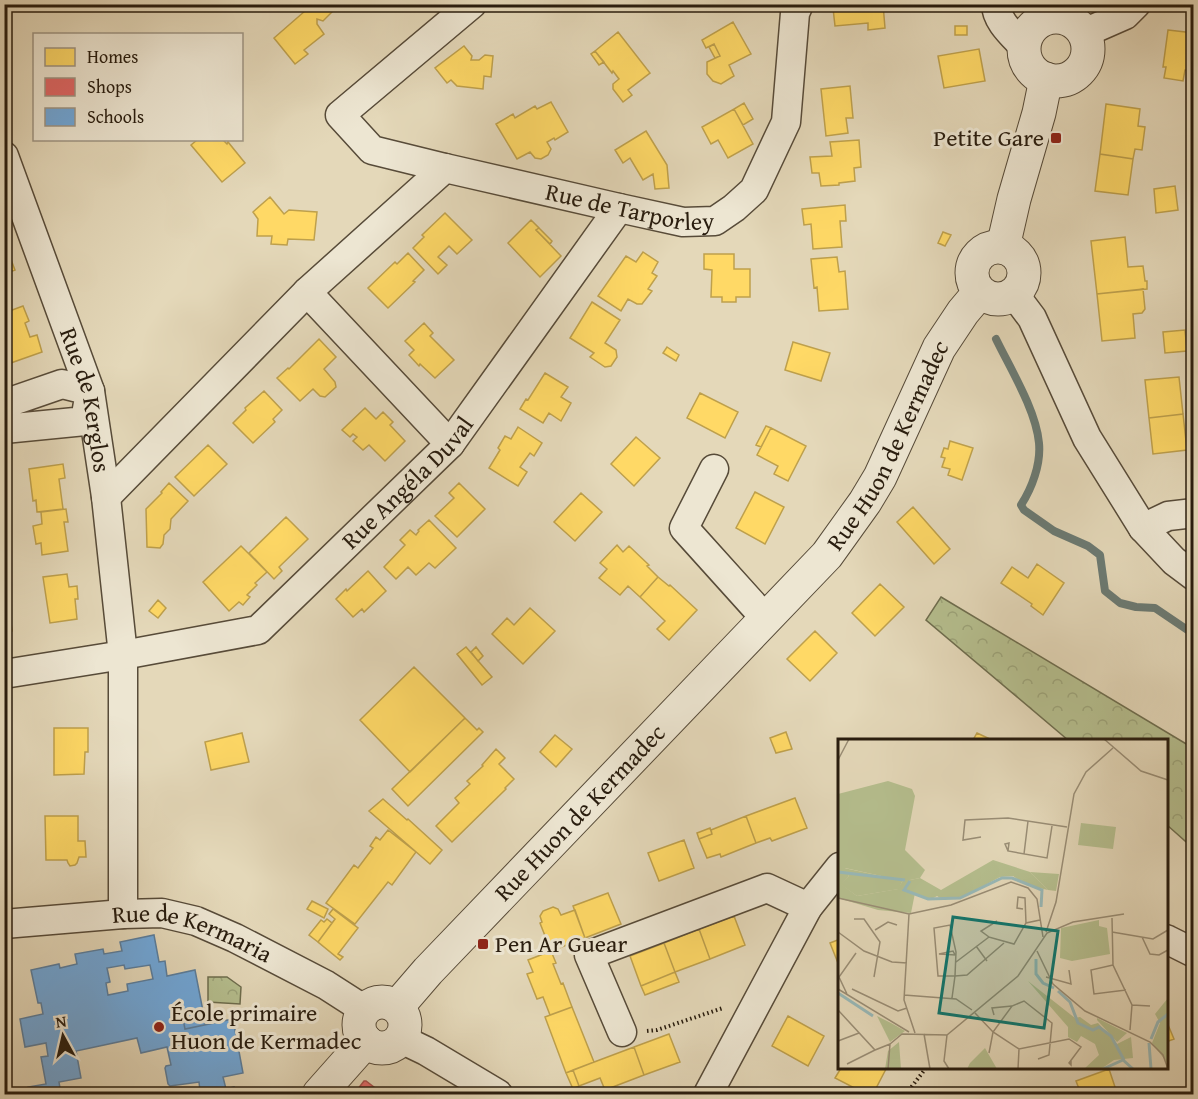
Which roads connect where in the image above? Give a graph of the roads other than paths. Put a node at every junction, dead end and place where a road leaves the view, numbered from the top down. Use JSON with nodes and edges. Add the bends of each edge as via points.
{"nodes":[{"id":1,"x":472,"y":4,"type":"edge"},
{"id":2,"x":799,"y":4,"type":"edge"},
{"id":3,"x":996,"y":4,"type":"edge"},
{"id":4,"x":1136,"y":4,"type":"edge"},
{"id":5,"x":1074,"y":19,"type":"edge"},
{"id":6,"x":1024,"y":47,"type":"junction"},
{"id":7,"x":1046,"y":79,"type":"junction"},
{"id":8,"x":4,"y":156,"type":"edge"},
{"id":9,"x":445,"y":168,"type":"junction"},
{"id":10,"x":620,"y":208,"type":"junction"},
{"id":11,"x":1003,"y":247,"type":"junction"},
{"id":12,"x":307,"y":292,"type":"junction"},
{"id":13,"x":979,"y":293,"type":"junction"},
{"id":14,"x":1014,"y":294,"type":"junction"},
{"id":15,"x":90,"y":391,"type":"junction"},
{"id":16,"x":4,"y":404,"type":"edge"},
{"id":17,"x":4,"y":429,"type":"edge"},
{"id":18,"x":450,"y":444,"type":"junction"},
{"id":19,"x":714,"y":469,"type":"dead end"},
{"id":20,"x":106,"y":497,"type":"junction"},
{"id":21,"x":1194,"y":513,"type":"edge"},
{"id":22,"x":1143,"y":528,"type":"junction"},
{"id":23,"x":1194,"y":576,"type":"edge"},
{"id":24,"x":765,"y":619,"type":"junction"},
{"id":25,"x":123,"y":656,"type":"junction"},
{"id":26,"x":4,"y":674,"type":"edge"},
{"id":27,"x":838,"y":870,"type":"edge"},
{"id":28,"x":808,"y":907,"type":"junction"},
{"id":29,"x":123,"y":914,"type":"junction"},
{"id":30,"x":4,"y":924,"type":"edge"},
{"id":31,"x":1168,"y":940,"type":"edge"},
{"id":32,"x":1194,"y":953,"type":"edge"},
{"id":33,"x":382,"y":1024,"type":"junction"},
{"id":34,"x":622,"y":1032,"type":"road end"},
{"id":35,"x":320,"y":1095,"type":"edge"},
{"id":36,"x":498,"y":1095,"type":"edge"},
{"id":37,"x":708,"y":1095,"type":"edge"}],
"edges":[{"from":1,"to":9,"type":"street","name":"Rue de Tarporley","via":[[340,115],[372,150]]},
{"from":2,"to":10,"type":"street","name":"Rue de Tarporley","via":[[786,122],[754,190],[715,221],[683,222]]},
{"from":3,"to":6,"type":"street","via":[[996,13]]},
{"from":4,"to":5,"type":"street","via":[[1125,15]]},
{"from":5,"to":6,"type":"street","via":[[1057,17],[1039,22],[1026,37]]},
{"from":5,"to":7,"type":"street","via":[[1088,45],[1087,57],[1071,77],[1059,81]]},
{"from":6,"to":7,"type":"street","via":[[1030,67]]},
{"from":7,"to":11,"type":"street"},
{"from":8,"to":15,"type":"street","name":"Rue de Kerglos"},
{"from":9,"to":10,"type":"street","name":"Rue de Tarporley"},
{"from":9,"to":12,"type":"street"},
{"from":10,"to":18,"type":"street","name":"Rue Angéla Duval"},
{"from":11,"to":13,"type":"street","via":[[989,248],[978,255],[972,267],[972,281]]},
{"from":11,"to":14,"type":"street","via":[[1016,254],[1024,267],[1023,282]]},
{"from":12,"to":18,"type":"street"},
{"from":12,"to":20,"type":"street"},
{"from":13,"to":14,"type":"street","via":[[1003,300]]},
{"from":13,"to":24,"type":"street","name":"Rue Huon de Kermadec","via":[[939,348],[865,502],[827,555]]},
{"from":14,"to":22,"type":"street","via":[[1032,318],[1087,438]]},
{"from":15,"to":16,"type":"street","via":[[62,384]]},
{"from":15,"to":17,"type":"street","via":[[85,421]]},
{"from":15,"to":20,"type":"street","name":"Rue de Kerglos"},
{"from":18,"to":25,"type":"street","name":"Rue Angéla Duval","via":[[258,630]]},
{"from":19,"to":24,"type":"street","via":[[684,528]]},
{"from":20,"to":25,"type":"street","name":"Rue de Kerglos"},
{"from":21,"to":22,"type":"street","via":[[1168,516]]},
{"from":22,"to":23,"type":"street"},
{"from":24,"to":33,"type":"street","name":"Rue Huon de Kermadec"},
{"from":25,"to":26,"type":"street"},
{"from":25,"to":29,"type":"street","name":"Rue de Kerglos"},
{"from":27,"to":28,"type":"street"},
{"from":28,"to":34,"type":"street","via":[[767,888],[589,955]]},
{"from":28,"to":37,"type":"street"},
{"from":29,"to":30,"type":"street","name":"Rue de Kermaria"},
{"from":29,"to":33,"type":"street","name":"Rue de Kermaria","via":[[162,913],[196,921],[326,985]]},
{"from":31,"to":32,"type":"street"},
{"from":33,"to":35,"type":"street","name":"Rue Huon de Kermadec"},
{"from":33,"to":36,"type":"street","name":"Rue de Kermaria"}]}
